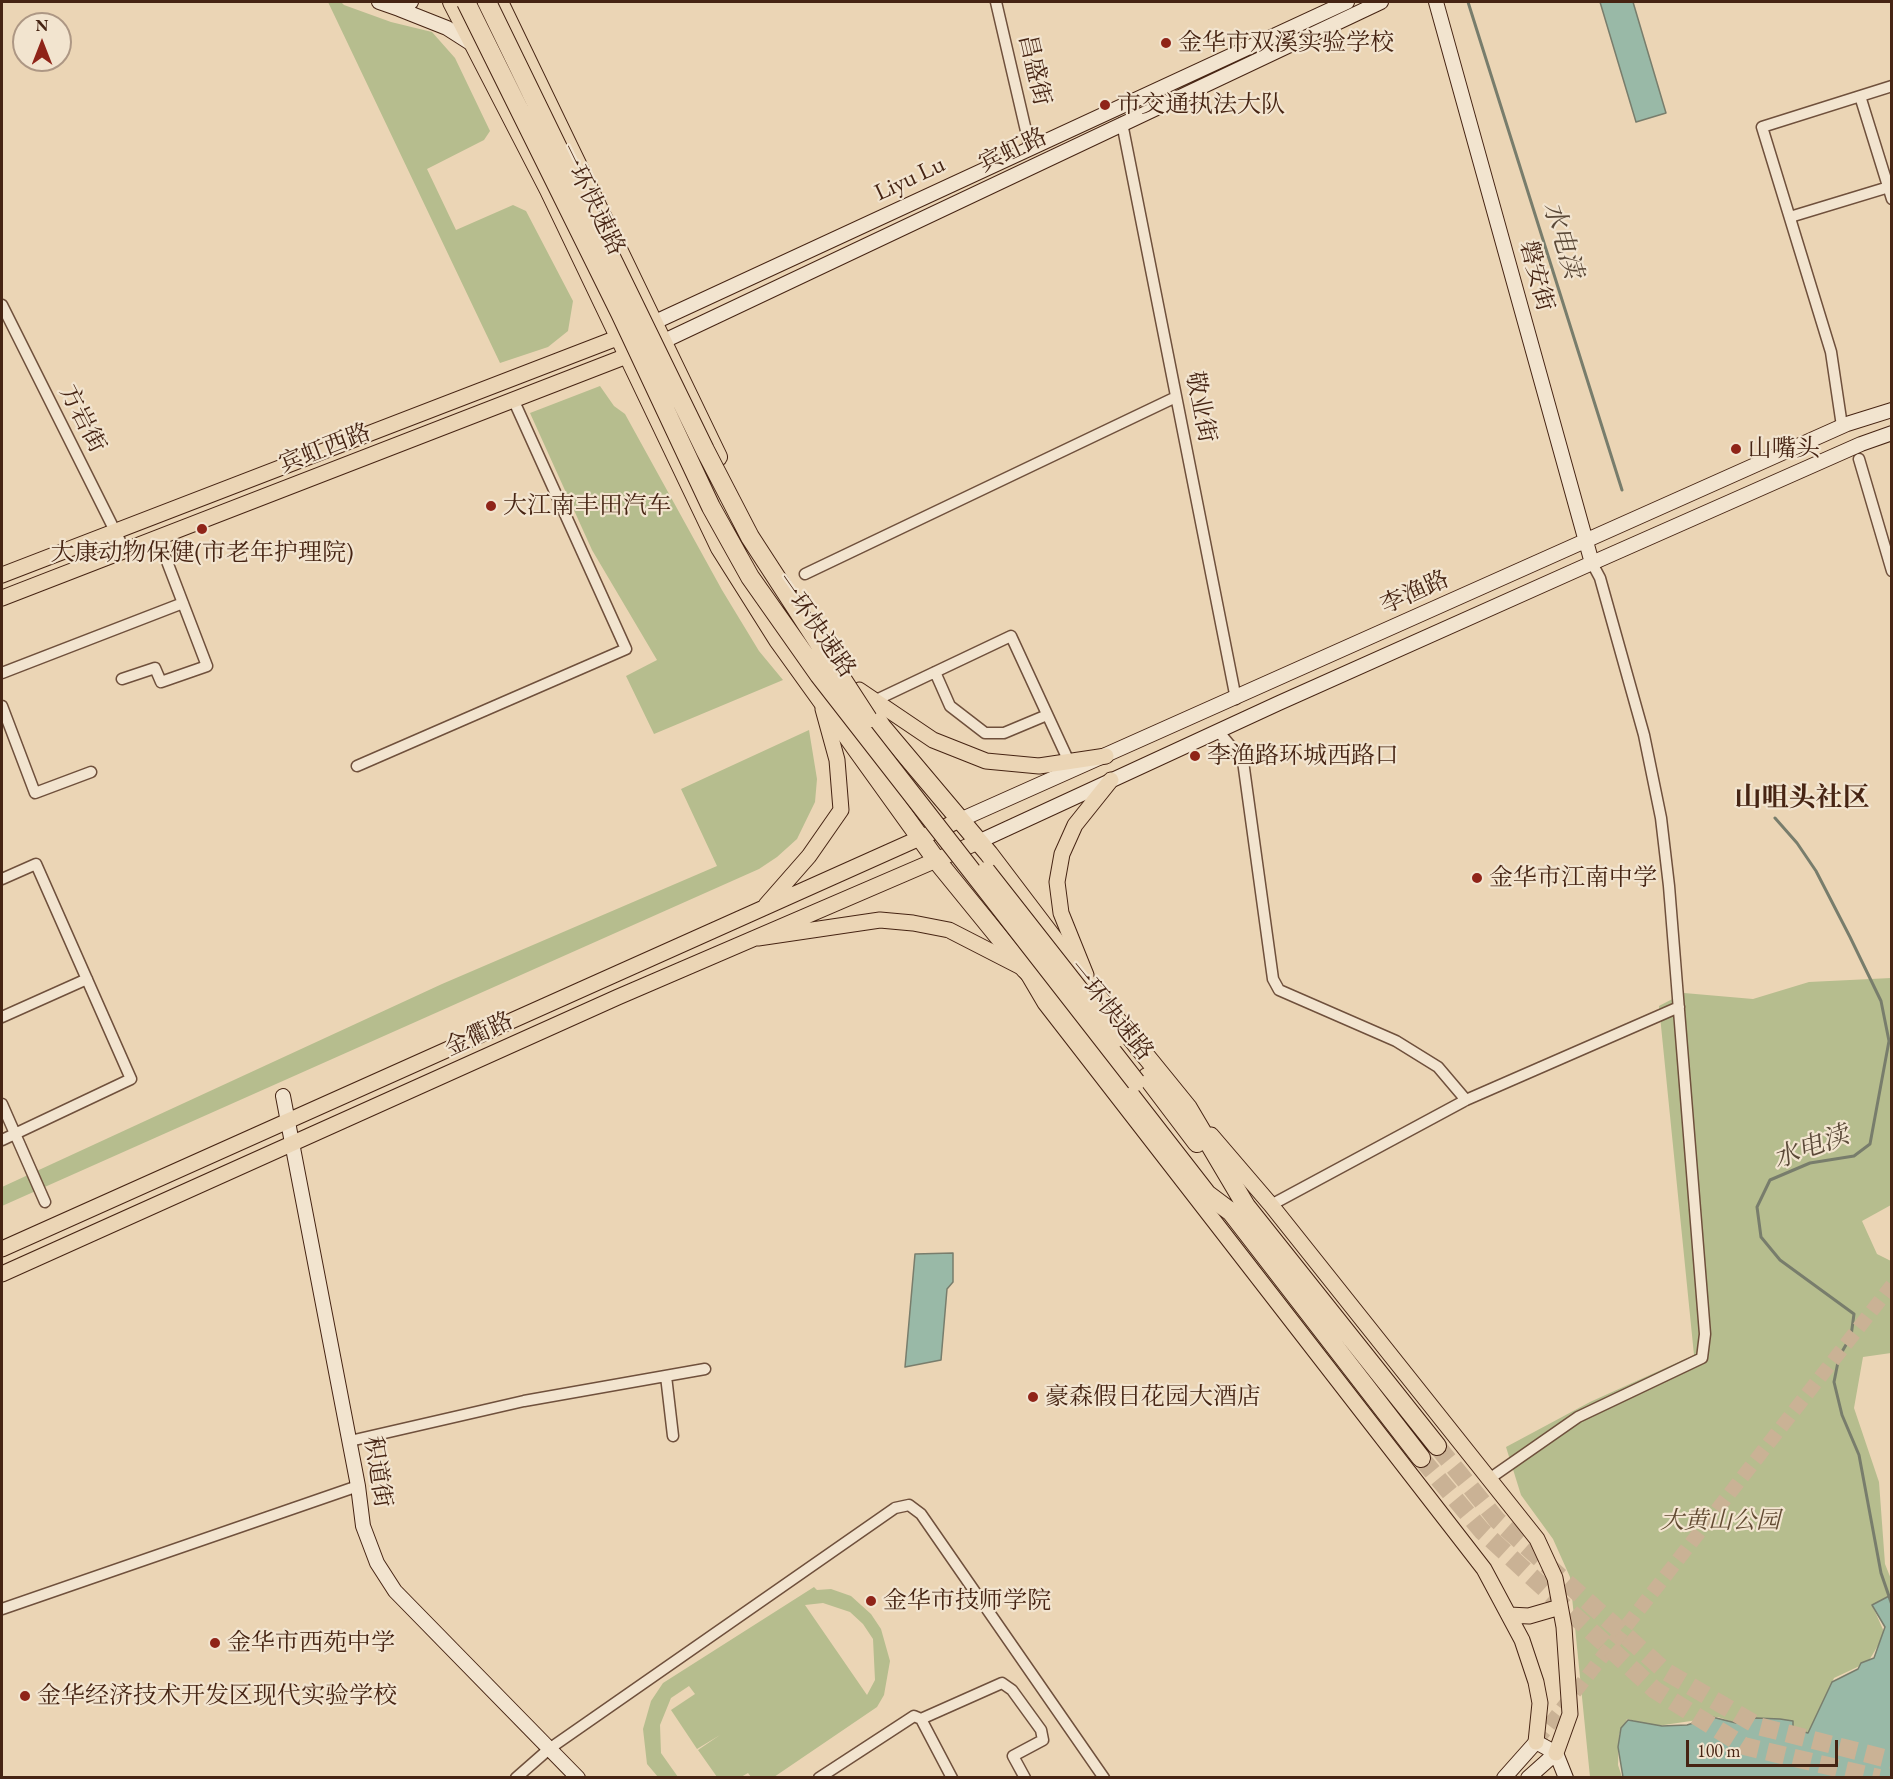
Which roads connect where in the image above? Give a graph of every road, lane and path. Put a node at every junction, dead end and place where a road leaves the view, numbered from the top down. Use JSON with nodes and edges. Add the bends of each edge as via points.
{"nodes":[{"id":1,"x":379,"y":2,"type":"edge"},
{"id":2,"x":452,"y":2,"type":"edge"},
{"id":3,"x":466,"y":2,"type":"edge"},
{"id":4,"x":486,"y":2,"type":"edge"},
{"id":5,"x":499,"y":2,"type":"edge"},
{"id":6,"x":996,"y":2,"type":"edge"},
{"id":7,"x":1347,"y":2,"type":"edge"},
{"id":8,"x":1381,"y":2,"type":"edge"},
{"id":9,"x":1436,"y":2,"type":"edge"},
{"id":10,"x":405,"y":5,"type":"edge"},
{"id":11,"x":472,"y":44,"type":"junction"},
{"id":12,"x":1892,"y":87,"type":"edge"},
{"id":13,"x":1860,"y":96,"type":"junction"},
{"id":14,"x":1122,"y":123,"type":"junction"},
{"id":15,"x":1030,"y":148,"type":"junction"},
{"id":16,"x":1890,"y":187,"type":"edge"},
{"id":17,"x":1892,"y":199,"type":"edge"},
{"id":18,"x":1790,"y":217,"type":"junction"},
{"id":19,"x":2,"y":305,"type":"edge"},
{"id":20,"x":655,"y":322,"type":"junction"},
{"id":21,"x":619,"y":338,"type":"junction"},
{"id":22,"x":664,"y":341,"type":"junction"},
{"id":23,"x":628,"y":355,"type":"junction"},
{"id":24,"x":1176,"y":398,"type":"junction"},
{"id":25,"x":513,"y":399,"type":"junction"},
{"id":26,"x":1892,"y":410,"type":"edge"},
{"id":27,"x":1842,"y":426,"type":"junction"},
{"id":28,"x":1892,"y":434,"type":"edge"},
{"id":29,"x":1859,"y":459,"type":"dead end"},
{"id":30,"x":115,"y":532,"type":"junction"},
{"id":31,"x":158,"y":538,"type":"junction"},
{"id":32,"x":1585,"y":540,"type":"junction"},
{"id":33,"x":125,"y":551,"type":"junction"},
{"id":34,"x":1592,"y":563,"type":"junction"},
{"id":35,"x":1892,"y":571,"type":"edge"},
{"id":36,"x":805,"y":574,"type":"dead end"},
{"id":37,"x":2,"y":575,"type":"edge"},
{"id":38,"x":2,"y":598,"type":"edge"},
{"id":39,"x":183,"y":603,"type":"junction"},
{"id":40,"x":935,"y":672,"type":"junction"},
{"id":41,"x":2,"y":673,"type":"edge"},
{"id":42,"x":122,"y":679,"type":"dead end"},
{"id":43,"x":855,"y":688,"type":"junction"},
{"id":44,"x":814,"y":690,"type":"junction"},
{"id":45,"x":1236,"y":699,"type":"junction"},
{"id":46,"x":874,"y":700,"type":"junction"},
{"id":47,"x":2,"y":706,"type":"edge"},
{"id":48,"x":1047,"y":714,"type":"junction"},
{"id":49,"x":1218,"y":731,"type":"junction"},
{"id":50,"x":1106,"y":756,"type":"joint"},
{"id":51,"x":357,"y":766,"type":"dead end"},
{"id":52,"x":1071,"y":766,"type":"junction"},
{"id":53,"x":91,"y":772,"type":"dead end"},
{"id":54,"x":1111,"y":780,"type":"junction"},
{"id":55,"x":960,"y":820,"type":"junction"},
{"id":56,"x":921,"y":838,"type":"junction"},
{"id":57,"x":978,"y":842,"type":"junction"},
{"id":58,"x":937,"y":861,"type":"junction"},
{"id":59,"x":2,"y":879,"type":"edge"},
{"id":60,"x":764,"y":908,"type":"junction"},
{"id":61,"x":758,"y":938,"type":"junction"},
{"id":62,"x":1025,"y":969,"type":"junction"},
{"id":63,"x":87,"y":979,"type":"junction"},
{"id":64,"x":1093,"y":991,"type":"junction"},
{"id":65,"x":1679,"y":1007,"type":"junction"},
{"id":66,"x":2,"y":1017,"type":"edge"},
{"id":67,"x":1142,"y":1080,"type":"junction"},
{"id":68,"x":283,"y":1096,"type":"dead end"},
{"id":69,"x":1466,"y":1100,"type":"junction"},
{"id":70,"x":2,"y":1104,"type":"edge"},
{"id":71,"x":1188,"y":1108,"type":"junction"},
{"id":72,"x":289,"y":1120,"type":"junction"},
{"id":73,"x":15,"y":1135,"type":"junction"},
{"id":74,"x":2,"y":1140,"type":"edge"},
{"id":75,"x":294,"y":1145,"type":"junction"},
{"id":76,"x":45,"y":1202,"type":"dead end"},
{"id":77,"x":1271,"y":1205,"type":"junction"},
{"id":78,"x":1239,"y":1209,"type":"junction"},
{"id":79,"x":2,"y":1249,"type":"edge"},
{"id":80,"x":2,"y":1274,"type":"edge"},
{"id":81,"x":705,"y":1369,"type":"dead end"},
{"id":82,"x":666,"y":1376,"type":"junction"},
{"id":83,"x":673,"y":1436,"type":"dead end"},
{"id":84,"x":350,"y":1441,"type":"junction"},
{"id":85,"x":1437,"y":1446,"type":"tunnel mouth"},
{"id":86,"x":1421,"y":1458,"type":"tunnel mouth"},
{"id":87,"x":1489,"y":1479,"type":"junction"},
{"id":88,"x":358,"y":1486,"type":"junction"},
{"id":89,"x":1560,"y":1607,"type":"junction"},
{"id":90,"x":2,"y":1609,"type":"edge"},
{"id":91,"x":1509,"y":1615,"type":"junction"},
{"id":92,"x":921,"y":1719,"type":"junction"},
{"id":93,"x":1536,"y":1743,"type":"junction"},
{"id":94,"x":549,"y":1749,"type":"junction"},
{"id":95,"x":1557,"y":1754,"type":"junction"},
{"id":96,"x":516,"y":1778,"type":"edge"},
{"id":97,"x":578,"y":1778,"type":"edge"},
{"id":98,"x":819,"y":1778,"type":"edge"},
{"id":99,"x":952,"y":1778,"type":"edge"},
{"id":100,"x":1025,"y":1778,"type":"edge"},
{"id":101,"x":1104,"y":1778,"type":"edge"},
{"id":102,"x":1504,"y":1778,"type":"edge"},
{"id":103,"x":1528,"y":1778,"type":"edge"},
{"id":104,"x":1566,"y":1778,"type":"edge"}],
"edges":[{"from":1,"to":10,"type":"main road"},
{"from":2,"to":11,"type":"highway"},
{"from":3,"to":67,"type":"highway","name":"一环快速路","bridge":true,"via":[[711,507],[750,577],[819,675]]},
{"from":4,"to":67,"type":"highway","name":"一环快速路","bridge":true,"via":[[750,537],[856,704]]},
{"from":5,"to":20,"type":"highway"},
{"from":6,"to":15,"type":"street","name":"昌盛街"},
{"from":7,"to":15,"type":"main road","name":"Liyu Lu"},
{"from":8,"to":14,"type":"main road","name":"宾虹路"},
{"from":9,"to":32,"type":"main road","name":"磐安街"},
{"from":10,"to":11,"type":"main road"},
{"from":11,"to":21,"type":"highway","via":[[549,190]]},
{"from":12,"to":13,"type":"street"},
{"from":13,"to":16,"type":"street"},
{"from":13,"to":18,"type":"street","via":[[1762,127]]},
{"from":14,"to":22,"type":"main road","name":"宾虹路"},
{"from":14,"to":24,"type":"street","name":"敬业街"},
{"from":15,"to":20,"type":"main road","name":"Liyu Lu"},
{"from":16,"to":17,"type":"street"},
{"from":16,"to":18,"type":"street"},
{"from":18,"to":27,"type":"street","via":[[1831,352]]},
{"from":19,"to":30,"type":"street","name":"方岩街"},
{"from":20,"to":21,"type":"main road","name":"宾虹西路"},
{"from":20,"to":22,"type":"highway"},
{"from":21,"to":23,"type":"highway"},
{"from":21,"to":30,"type":"main road","name":"宾虹西路"},
{"from":22,"to":23,"type":"main road","name":"宾虹西路"},
{"from":22,"to":43,"type":"highway","via":[[742,508]]},
{"from":23,"to":25,"type":"main road","name":"宾虹西路"},
{"from":23,"to":44,"type":"highway","via":[[720,548]]},
{"from":24,"to":36,"type":"street"},
{"from":24,"to":45,"type":"street","name":"敬业街"},
{"from":25,"to":31,"type":"main road","name":"宾虹西路"},
{"from":25,"to":51,"type":"street","via":[[626,649]]},
{"from":26,"to":27,"type":"main road","name":"李渔路"},
{"from":27,"to":32,"type":"main road","name":"李渔路"},
{"from":28,"to":34,"type":"main road","name":"李渔路","via":[[1861,444]]},
{"from":29,"to":35,"type":"street"},
{"from":30,"to":33,"type":"street","name":"方岩街"},
{"from":30,"to":37,"type":"main road","name":"宾虹西路"},
{"from":31,"to":33,"type":"main road","name":"宾虹西路"},
{"from":31,"to":39,"type":"street"},
{"from":32,"to":34,"type":"main road","name":"磐安街"},
{"from":32,"to":45,"type":"main road","name":"李渔路"},
{"from":33,"to":38,"type":"main road","name":"宾虹西路"},
{"from":34,"to":49,"type":"main road","name":"李渔路"},
{"from":34,"to":65,"type":"street","via":[[1600,578],[1644,735],[1661,818]]},
{"from":39,"to":41,"type":"street"},
{"from":39,"to":42,"type":"street","via":[[207,666],[162,682],[155,668]]},
{"from":40,"to":46,"type":"street"},
{"from":40,"to":48,"type":"street","via":[[950,706],[985,733],[1004,733]]},
{"from":40,"to":48,"type":"street","via":[[1011,636]]},
{"from":43,"to":46,"type":"main road"},
{"from":43,"to":55,"type":"highway","via":[[882,727]]},
{"from":44,"to":56,"type":"highway"},
{"from":44,"to":60,"type":"main road","via":[[828,717],[841,810],[809,856]]},
{"from":45,"to":50,"type":"main road","name":"李渔路"},
{"from":46,"to":52,"type":"main road","via":[[933,740],[986,761]]},
{"from":47,"to":53,"type":"street","via":[[34,793]]},
{"from":48,"to":52,"type":"street"},
{"from":49,"to":54,"type":"main road","name":"李渔路"},
{"from":49,"to":69,"type":"street","via":[[1243,761],[1273,979],[1279,990],[1396,1041],[1438,1067]]},
{"from":50,"to":52,"type":"main road"},
{"from":52,"to":55,"type":"main road"},
{"from":54,"to":57,"type":"main road","name":"李渔路"},
{"from":54,"to":64,"type":"main road","via":[[1075,825],[1062,854],[1057,882],[1061,913]]},
{"from":55,"to":56,"type":"main road","name":"金衢路"},
{"from":55,"to":57,"type":"highway"},
{"from":56,"to":58,"type":"highway"},
{"from":56,"to":60,"type":"main road","name":"金衢路"},
{"from":57,"to":58,"type":"main road","name":"金衢路"},
{"from":57,"to":64,"type":"highway"},
{"from":58,"to":61,"type":"main road","name":"金衢路"},
{"from":58,"to":62,"type":"highway"},
{"from":59,"to":63,"type":"street","via":[[36,864]]},
{"from":60,"to":72,"type":"main road","name":"金衢路"},
{"from":61,"to":62,"type":"main road","via":[[880,920],[914,923],[950,930]]},
{"from":61,"to":75,"type":"main road","name":"金衢路","via":[[618,997]]},
{"from":62,"to":78,"type":"highway","via":[[1054,997],[1207,1194]]},
{"from":62,"to":91,"type":"main road","via":[[1051,1012],[1484,1569]]},
{"from":63,"to":66,"type":"street"},
{"from":63,"to":73,"type":"street","via":[[131,1079]]},
{"from":64,"to":71,"type":"highway"},
{"from":65,"to":69,"type":"street"},
{"from":65,"to":87,"type":"street","via":[[1705,1334],[1702,1358],[1578,1417]]},
{"from":67,"to":78,"type":"highway","name":"一环快速路"},
{"from":68,"to":72,"type":"main road","name":"积道街"},
{"from":69,"to":77,"type":"street"},
{"from":70,"to":73,"type":"street"},
{"from":71,"to":77,"type":"main road"},
{"from":71,"to":78,"type":"highway"},
{"from":72,"to":75,"type":"main road","name":"积道街"},
{"from":72,"to":79,"type":"main road","name":"金衢路"},
{"from":73,"to":74,"type":"street"},
{"from":73,"to":76,"type":"street"},
{"from":75,"to":80,"type":"main road","name":"金衢路"},
{"from":75,"to":84,"type":"main road","name":"积道街"},
{"from":77,"to":87,"type":"main road"},
{"from":78,"to":85,"type":"highway"},
{"from":78,"to":86,"type":"highway"},
{"from":81,"to":82,"type":"street"},
{"from":82,"to":83,"type":"street"},
{"from":82,"to":84,"type":"street","via":[[524,1401]]},
{"from":84,"to":88,"type":"main road","name":"积道街"},
{"from":87,"to":89,"type":"main road","via":[[1537,1539],[1555,1578]]},
{"from":88,"to":90,"type":"street"},
{"from":88,"to":94,"type":"main road","name":"积道街","via":[[363,1527],[377,1563],[395,1591]]},
{"from":89,"to":91,"type":"main road","via":[[1529,1616]]},
{"from":89,"to":95,"type":"main road","via":[[1570,1714]]},
{"from":91,"to":93,"type":"main road","via":[[1536,1682],[1540,1703]]},
{"from":92,"to":98,"type":"street","via":[[914,1716]]},
{"from":92,"to":99,"type":"street"},
{"from":92,"to":100,"type":"street","via":[[1002,1683],[1012,1690],[1041,1730],[1043,1740],[1013,1756]]},
{"from":93,"to":95,"type":"main road"},
{"from":93,"to":102,"type":"main road"},
{"from":94,"to":96,"type":"street"},
{"from":94,"to":97,"type":"main road","name":"积道街"},
{"from":94,"to":101,"type":"street","via":[[895,1508],[909,1505],[921,1514]]},
{"from":95,"to":103,"type":"main road"},
{"from":95,"to":104,"type":"main road"}]}
